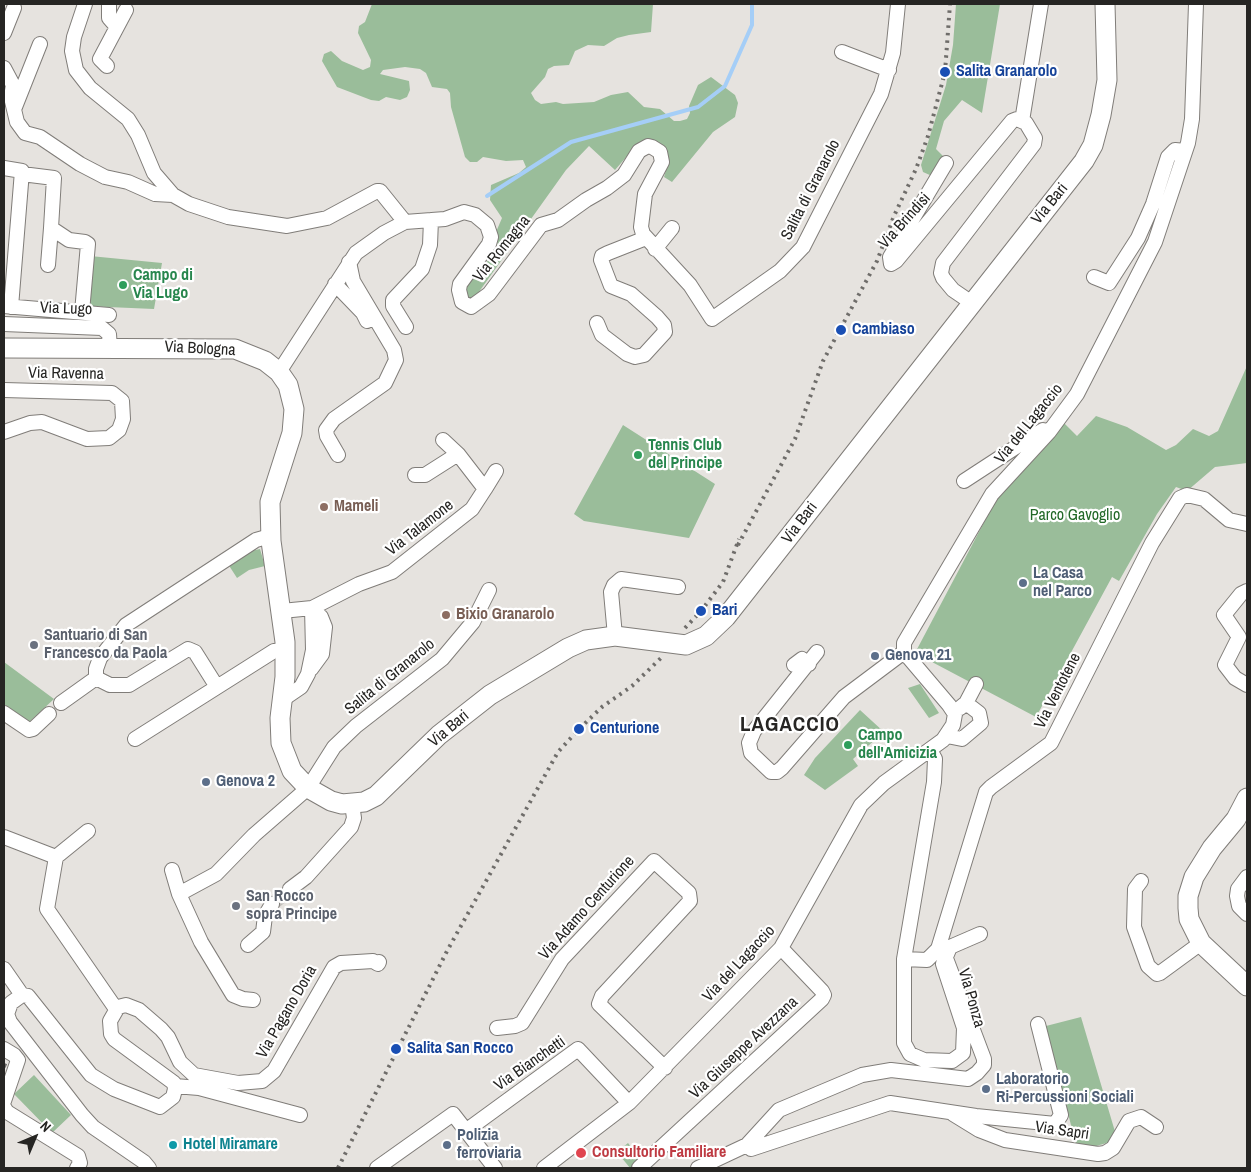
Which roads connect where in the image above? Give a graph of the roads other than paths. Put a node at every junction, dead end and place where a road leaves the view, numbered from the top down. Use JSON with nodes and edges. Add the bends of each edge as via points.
{"nodes":[{"id":1,"x":85,"y":4,"type":"edge"},
{"id":2,"x":109,"y":4,"type":"edge"},
{"id":3,"x":898,"y":4,"type":"edge"},
{"id":4,"x":1041,"y":4,"type":"edge"},
{"id":5,"x":1105,"y":4,"type":"edge"},
{"id":6,"x":1196,"y":4,"type":"edge"},
{"id":7,"x":14,"y":8,"type":"dead end"},
{"id":8,"x":126,"y":10,"type":"dead end"},
{"id":9,"x":116,"y":26,"type":"junction"},
{"id":10,"x":4,"y":33,"type":"edge"},
{"id":11,"x":40,"y":44,"type":"dead end"},
{"id":12,"x":842,"y":52,"type":"dead end"},
{"id":13,"x":107,"y":66,"type":"dead end"},
{"id":14,"x":4,"y":68,"type":"edge"},
{"id":15,"x":889,"y":70,"type":"junction"},
{"id":16,"x":15,"y":108,"type":"junction"},
{"id":17,"x":1022,"y":121,"type":"junction"},
{"id":18,"x":1185,"y":151,"type":"junction"},
{"id":19,"x":946,"y":163,"type":"dead end"},
{"id":20,"x":4,"y":168,"type":"edge"},
{"id":21,"x":22,"y":174,"type":"junction"},
{"id":22,"x":173,"y":195,"type":"junction"},
{"id":23,"x":431,"y":220,"type":"junction"},
{"id":24,"x":406,"y":222,"type":"junction"},
{"id":25,"x":51,"y":228,"type":"junction"},
{"id":26,"x":672,"y":228,"type":"dead end"},
{"id":27,"x":644,"y":236,"type":"junction"},
{"id":28,"x":656,"y":249,"type":"junction"},
{"id":29,"x":349,"y":262,"type":"junction"},
{"id":30,"x":48,"y":265,"type":"dead end"},
{"id":31,"x":1094,"y":278,"type":"dead end"},
{"id":32,"x":335,"y":284,"type":"junction"},
{"id":33,"x":972,"y":303,"type":"junction"},
{"id":34,"x":7,"y":306,"type":"edge"},
{"id":35,"x":82,"y":312,"type":"junction"},
{"id":36,"x":109,"y":315,"type":"dead end"},
{"id":37,"x":597,"y":322,"type":"dead end"},
{"id":38,"x":4,"y":324,"type":"edge"},
{"id":39,"x":406,"y":327,"type":"dead end"},
{"id":40,"x":4,"y":348,"type":"edge"},
{"id":41,"x":110,"y":349,"type":"junction"},
{"id":42,"x":388,"y":358,"type":"dead end"},
{"id":43,"x":279,"y":372,"type":"junction"},
{"id":44,"x":4,"y":390,"type":"edge"},
{"id":45,"x":4,"y":432,"type":"edge"},
{"id":46,"x":1050,"y":432,"type":"junction"},
{"id":47,"x":443,"y":440,"type":"dead end"},
{"id":48,"x":458,"y":454,"type":"junction"},
{"id":49,"x":338,"y":455,"type":"dead end"},
{"id":50,"x":496,"y":471,"type":"dead end"},
{"id":51,"x":414,"y":475,"type":"dead end"},
{"id":52,"x":964,"y":481,"type":"dead end"},
{"id":53,"x":485,"y":489,"type":"junction"},
{"id":54,"x":1247,"y":524,"type":"edge"},
{"id":55,"x":270,"y":536,"type":"junction"},
{"id":56,"x":678,"y":587,"type":"dead end"},
{"id":57,"x":489,"y":590,"type":"dead end"},
{"id":58,"x":1247,"y":591,"type":"edge"},
{"id":59,"x":312,"y":608,"type":"junction"},
{"id":60,"x":282,"y":611,"type":"junction"},
{"id":61,"x":1242,"y":635,"type":"edge"},
{"id":62,"x":614,"y":636,"type":"junction"},
{"id":63,"x":285,"y":650,"type":"junction"},
{"id":64,"x":817,"y":652,"type":"dead end"},
{"id":65,"x":904,"y":652,"type":"junction"},
{"id":66,"x":809,"y":664,"type":"junction"},
{"id":67,"x":794,"y":665,"type":"dead end"},
{"id":68,"x":96,"y":678,"type":"junction"},
{"id":69,"x":976,"y":684,"type":"dead end"},
{"id":70,"x":1247,"y":685,"type":"edge"},
{"id":71,"x":217,"y":687,"type":"junction"},
{"id":72,"x":282,"y":700,"type":"junction"},
{"id":73,"x":61,"y":703,"type":"dead end"},
{"id":74,"x":966,"y":703,"type":"junction"},
{"id":75,"x":4,"y":713,"type":"edge"},
{"id":76,"x":49,"y":714,"type":"dead end"},
{"id":77,"x":954,"y":714,"type":"junction"},
{"id":78,"x":947,"y":736,"type":"junction"},
{"id":79,"x":135,"y":739,"type":"dead end"},
{"id":80,"x":930,"y":750,"type":"junction"},
{"id":81,"x":303,"y":783,"type":"junction"},
{"id":82,"x":1247,"y":798,"type":"edge"},
{"id":83,"x":352,"y":804,"type":"junction"},
{"id":84,"x":88,"y":831,"type":"dead end"},
{"id":85,"x":4,"y":837,"type":"edge"},
{"id":86,"x":56,"y":856,"type":"junction"},
{"id":87,"x":172,"y":870,"type":"dead end"},
{"id":88,"x":1247,"y":876,"type":"edge"},
{"id":89,"x":1141,"y":881,"type":"dead end"},
{"id":90,"x":290,"y":889,"type":"tunnel mouth"},
{"id":91,"x":179,"y":894,"type":"junction"},
{"id":92,"x":272,"y":904,"type":"tunnel mouth"},
{"id":93,"x":1247,"y":914,"type":"edge"},
{"id":94,"x":980,"y":934,"type":"dead end"},
{"id":95,"x":1201,"y":943,"type":"junction"},
{"id":96,"x":248,"y":945,"type":"dead end"},
{"id":97,"x":781,"y":948,"type":"junction"},
{"id":98,"x":904,"y":959,"type":"junction"},
{"id":99,"x":379,"y":962,"type":"dead end"},
{"id":100,"x":943,"y":964,"type":"junction"},
{"id":101,"x":4,"y":969,"type":"edge"},
{"id":102,"x":1247,"y":986,"type":"edge"},
{"id":103,"x":22,"y":995,"type":"junction"},
{"id":104,"x":253,"y":1000,"type":"dead end"},
{"id":105,"x":116,"y":1009,"type":"junction"},
{"id":106,"x":1038,"y":1024,"type":"dead end"},
{"id":107,"x":497,"y":1028,"type":"dead end"},
{"id":108,"x":4,"y":1049,"type":"edge"},
{"id":109,"x":665,"y":1068,"type":"junction"},
{"id":110,"x":175,"y":1086,"type":"junction"},
{"id":111,"x":4,"y":1101,"type":"edge"},
{"id":112,"x":629,"y":1103,"type":"junction"},
{"id":113,"x":4,"y":1107,"type":"edge"},
{"id":114,"x":950,"y":1112,"type":"junction"},
{"id":115,"x":300,"y":1115,"type":"dead end"},
{"id":116,"x":1156,"y":1127,"type":"dead end"},
{"id":117,"x":467,"y":1130,"type":"junction"},
{"id":118,"x":748,"y":1145,"type":"junction"},
{"id":119,"x":77,"y":1168,"type":"edge"},
{"id":120,"x":149,"y":1168,"type":"edge"},
{"id":121,"x":377,"y":1168,"type":"edge"},
{"id":122,"x":495,"y":1168,"type":"edge"},
{"id":123,"x":544,"y":1168,"type":"edge"},
{"id":124,"x":639,"y":1168,"type":"edge"},
{"id":125,"x":698,"y":1168,"type":"edge"}],
"edges":[{"from":1,"to":22,"type":"street","via":[[74,36],[72,51],[76,70],[90,88],[128,119],[154,173]]},
{"from":2,"to":9,"type":"street","via":[[109,18]]},
{"from":3,"to":15,"type":"street","name":"Salita di Granarolo"},
{"from":4,"to":17,"type":"street"},
{"from":5,"to":33,"type":"street","name":"Via Bari","via":[[1107,80],[1092,145],[1079,169]]},
{"from":6,"to":18,"type":"street","name":"Via del Lagaccio","via":[[1192,120]]},
{"from":7,"to":10,"type":"street"},
{"from":8,"to":9,"type":"street"},
{"from":9,"to":13,"type":"street","via":[[100,59]]},
{"from":11,"to":16,"type":"street"},
{"from":12,"to":15,"type":"street"},
{"from":14,"to":16,"type":"street","via":[[13,85],[11,97]]},
{"from":15,"to":28,"type":"street","name":"Salita di Granarolo","via":[[875,108],[796,256],[761,287],[712,319],[690,285]]},
{"from":16,"to":22,"type":"street","via":[[17,122],[24,133],[40,137],[80,164],[105,177],[128,182],[155,194]]},
{"from":17,"to":19,"type":"street","name":"Via Brindisi","via":[[1012,121],[891,264],[890,257]]},
{"from":17,"to":33,"type":"street","via":[[1033,132],[1034,144],[941,268],[943,278],[953,290]]},
{"from":18,"to":31,"type":"street","via":[[1175,150],[1168,157],[1138,238],[1109,283]]},
{"from":18,"to":46,"type":"street","name":"Via del Lagaccio","via":[[1154,242],[1132,288],[1077,394]]},
{"from":20,"to":21,"type":"street","via":[[20,169]]},
{"from":21,"to":25,"type":"street","via":[[54,178]]},
{"from":21,"to":34,"type":"street","name":"Via Lugo"},
{"from":22,"to":24,"type":"street","via":[[228,217],[288,226],[327,218],[377,191]]},
{"from":23,"to":24,"type":"street"},
{"from":23,"to":27,"type":"street","name":"Via Romagna","via":[[464,212],[475,215],[486,226],[491,237],[486,252],[458,290],[462,302],[471,307],[489,294],[540,225],[558,220],[607,188],[624,175],[643,148],[652,147],[662,156],[660,167],[645,194],[641,227]]},
{"from":23,"to":39,"type":"street","via":[[428,258],[393,300],[393,306]]},
{"from":24,"to":29,"type":"street","via":[[372,240]]},
{"from":25,"to":30,"type":"street"},
{"from":25,"to":35,"type":"street","name":"Via Lugo","via":[[69,240],[86,242],[89,246]]},
{"from":26,"to":28,"type":"street"},
{"from":27,"to":28,"type":"street"},
{"from":27,"to":37,"type":"street","via":[[602,256],[601,260],[611,286],[631,294],[664,324],[665,332],[646,354],[635,357],[602,335]]},
{"from":29,"to":32,"type":"street"},
{"from":29,"to":49,"type":"street","via":[[353,281],[394,350],[396,360],[385,383],[334,419],[326,430]]},
{"from":32,"to":42,"type":"street","via":[[363,313]]},
{"from":32,"to":43,"type":"street"},
{"from":33,"to":62,"type":"street","name":"Via Bari","via":[[740,602],[716,628],[700,640],[686,645]]},
{"from":34,"to":35,"type":"street","name":"Via Lugo"},
{"from":35,"to":36,"type":"street","name":"Via Lugo"},
{"from":38,"to":41,"type":"street","name":"Via Lugo","via":[[103,328],[109,334]]},
{"from":40,"to":41,"type":"street","name":"Via Bologna"},
{"from":41,"to":43,"type":"street","name":"Via Bologna","via":[[235,349],[265,361]]},
{"from":43,"to":55,"type":"street","name":"Via Bologna","via":[[292,396],[294,426],[271,496]]},
{"from":44,"to":45,"type":"street","name":"Via Ravenna","via":[[111,392],[122,401],[123,419],[120,430],[109,438],[87,439],[42,422]]},
{"from":46,"to":52,"type":"street","via":[[1043,430]]},
{"from":46,"to":65,"type":"street","name":"Via del Lagaccio","via":[[992,494],[906,636]]},
{"from":47,"to":48,"type":"street"},
{"from":48,"to":51,"type":"street","via":[[425,475]]},
{"from":48,"to":53,"type":"street"},
{"from":50,"to":53,"type":"street","name":"Via Talamone"},
{"from":53,"to":59,"type":"street","name":"Via Talamone","via":[[472,509],[402,566]]},
{"from":54,"to":98,"type":"street","name":"Via Ventotene","via":[[1228,520],[1204,499],[1188,495],[1180,498],[1152,543],[1051,743],[986,792],[938,949],[927,960]]},
{"from":55,"to":60,"type":"street","name":"Via Bologna"},
{"from":55,"to":68,"type":"street","via":[[256,540],[126,625],[100,658]]},
{"from":56,"to":62,"type":"street","via":[[621,579],[611,592]]},
{"from":57,"to":81,"type":"street","name":"Salita di Granarolo","via":[[473,622],[442,659],[356,726]]},
{"from":58,"to":61,"type":"street","via":[[1224,615]]},
{"from":59,"to":60,"type":"street"},
{"from":59,"to":72,"type":"street","via":[[314,628],[310,670],[301,687]]},
{"from":60,"to":63,"type":"street","name":"Via Bologna"},
{"from":61,"to":70,"type":"street","via":[[1224,666]]},
{"from":62,"to":83,"type":"street","name":"Via Bari","via":[[586,640],[568,648],[490,695],[440,735],[376,796]]},
{"from":63,"to":71,"type":"street","via":[[274,651]]},
{"from":63,"to":72,"type":"street","name":"Via Bologna"},
{"from":64,"to":66,"type":"street"},
{"from":65,"to":66,"type":"street","via":[[844,697],[782,768],[771,772],[751,754],[749,743],[754,731]]},
{"from":65,"to":77,"type":"street","via":[[942,695]]},
{"from":66,"to":67,"type":"street","via":[[802,659]]},
{"from":68,"to":71,"type":"street","via":[[110,685],[129,685],[188,649],[195,652]]},
{"from":68,"to":73,"type":"street"},
{"from":69,"to":74,"type":"street"},
{"from":71,"to":79,"type":"street"},
{"from":72,"to":81,"type":"street","name":"Via Bologna","via":[[281,743],[288,763]]},
{"from":74,"to":77,"type":"street"},
{"from":74,"to":78,"type":"street","via":[[977,710],[981,723],[962,739]]},
{"from":75,"to":76,"type":"street","via":[[29,730]]},
{"from":77,"to":78,"type":"street","via":[[955,722]]},
{"from":78,"to":80,"type":"street","name":"Via del Lagaccio"},
{"from":80,"to":97,"type":"street","name":"Via del Lagaccio","via":[[884,783],[861,805]]},
{"from":80,"to":98,"type":"street","name":"Via Ponza","via":[[935,759],[934,782]]},
{"from":81,"to":83,"type":"street","name":"Via Bari","via":[[331,801]]},
{"from":81,"to":91,"type":"street","via":[[216,874]]},
{"from":82,"to":95,"type":"street","via":[[1236,819],[1205,858],[1190,888],[1189,919]]},
{"from":83,"to":90,"type":"street","via":[[354,818],[351,827],[306,877]]},
{"from":84,"to":86,"type":"street"},
{"from":85,"to":86,"type":"street"},
{"from":86,"to":105,"type":"street","via":[[47,909]]},
{"from":87,"to":91,"type":"street"},
{"from":88,"to":93,"type":"street","via":[[1237,896],[1239,906]]},
{"from":89,"to":95,"type":"street","via":[[1135,889],[1134,927],[1148,966],[1160,973]]},
{"from":91,"to":104,"type":"street","via":[[201,942],[233,995]]},
{"from":92,"to":96,"type":"street","via":[[265,916],[263,932]]},
{"from":94,"to":100,"type":"street","via":[[950,947]]},
{"from":95,"to":102,"type":"street"},
{"from":97,"to":109,"type":"street","name":"Via del Lagaccio"},
{"from":97,"to":124,"type":"street","name":"Via Giuseppe Avezzana","via":[[822,990],[822,999]]},
{"from":98,"to":100,"type":"street","name":"Via Ponza","via":[[904,1046],[920,1059],[952,1061],[963,1053],[965,1035]]},
{"from":99,"to":105,"type":"street","name":"Via Pagano Doria","via":[[373,960],[334,966],[274,1072],[262,1081],[238,1083],[194,1075],[180,1062],[161,1029],[132,1007]]},
{"from":100,"to":118,"type":"street","name":"Via Ponza","via":[[949,962],[984,1060],[977,1073],[964,1079],[892,1070],[862,1075],[779,1110]]},
{"from":101,"to":103,"type":"street"},
{"from":103,"to":110,"type":"street","via":[[32,1000],[83,1068],[100,1082],[157,1107],[169,1101]]},
{"from":103,"to":120,"type":"street","via":[[8,1007],[10,1022],[93,1127]]},
{"from":105,"to":110,"type":"street","via":[[110,1025],[114,1038],[173,1081]]},
{"from":106,"to":114,"type":"street","via":[[1048,1091],[1061,1115],[1055,1124]]},
{"from":107,"to":109,"type":"street","name":"Via Adamo Centurione","via":[[522,1023],[562,959],[654,861],[689,893],[690,901],[602,996],[599,1004]]},
{"from":108,"to":111,"type":"street","via":[[16,1056],[18,1063]]},
{"from":109,"to":112,"type":"street","name":"Via del Lagaccio"},
{"from":110,"to":115,"type":"street","via":[[198,1088]]},
{"from":112,"to":117,"type":"street","name":"Via Bianchetti","via":[[578,1049]]},
{"from":112,"to":123,"type":"street","name":"Via del Lagaccio"},
{"from":113,"to":119,"type":"street","via":[[7,1112],[78,1156],[80,1163]]},
{"from":114,"to":116,"type":"street","name":"Via Sapri","via":[[979,1130],[1004,1140],[1098,1154],[1113,1148],[1129,1121],[1141,1117]]},
{"from":114,"to":118,"type":"street","via":[[890,1103],[751,1149]]},
{"from":117,"to":121,"type":"street","via":[[456,1115],[450,1114]]},
{"from":117,"to":122,"type":"street"},
{"from":118,"to":125,"type":"street","name":"Via Ponza"}]}
